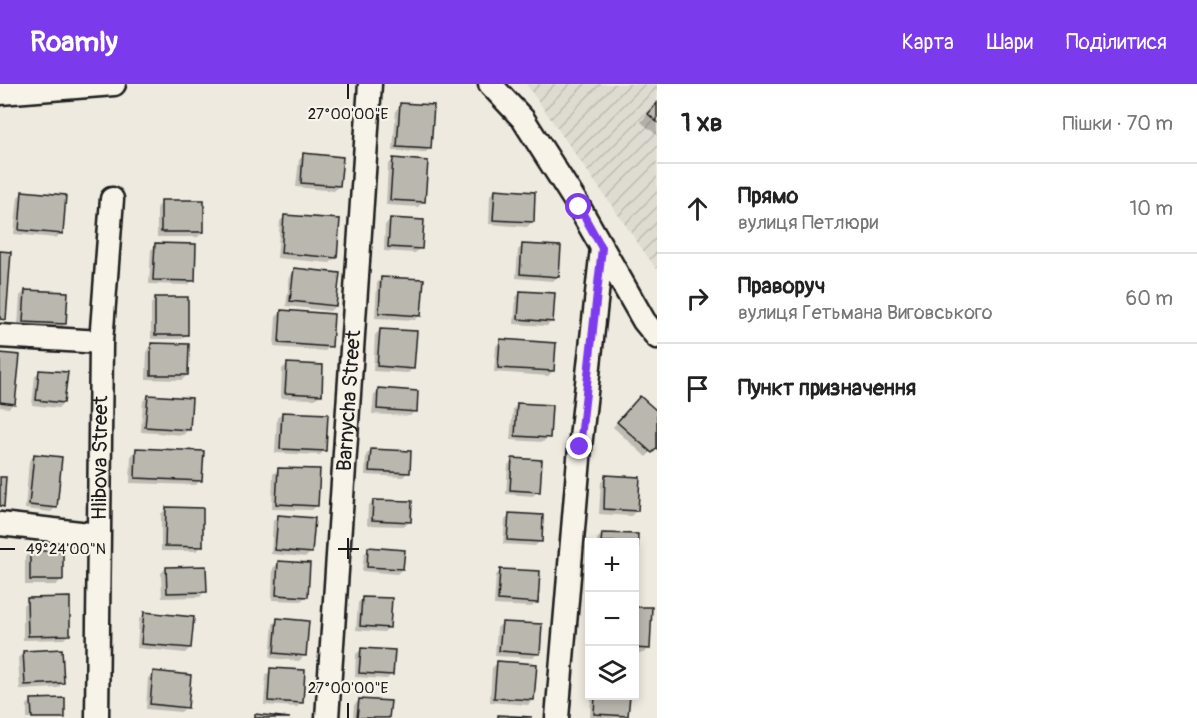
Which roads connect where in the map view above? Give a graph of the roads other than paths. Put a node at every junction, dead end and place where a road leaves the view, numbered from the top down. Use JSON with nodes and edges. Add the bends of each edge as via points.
{"nodes":[{"id":1,"x":114,"y":84,"type":"edge"},
{"id":2,"x":370,"y":84,"type":"edge"},
{"id":3,"x":490,"y":84,"type":"edge"},
{"id":4,"x":0,"y":93,"type":"edge"},
{"id":5,"x":112,"y":199,"type":"dead end"},
{"id":6,"x":602,"y":248,"type":"junction"},
{"id":7,"x":0,"y":336,"type":"edge"},
{"id":8,"x":657,"y":337,"type":"edge"},
{"id":9,"x":101,"y":342,"type":"junction"},
{"id":10,"x":0,"y":524,"type":"edge"},
{"id":11,"x":98,"y":535,"type":"junction"},
{"id":12,"x":97,"y":718,"type":"edge"},
{"id":13,"x":327,"y":718,"type":"edge"},
{"id":14,"x":557,"y":718,"type":"edge"}],
"edges":[{"from":1,"to":4,"type":"street"},
{"from":2,"to":13,"type":"street","name":"Barnycha Street"},
{"from":3,"to":6,"type":"street","via":[[523,119]]},
{"from":5,"to":9,"type":"street","name":"Hlibova Street"},
{"from":6,"to":8,"type":"street"},
{"from":6,"to":14,"type":"street"},
{"from":7,"to":9,"type":"street"},
{"from":9,"to":11,"type":"street","name":"Hlibova Street"},
{"from":10,"to":11,"type":"street"},
{"from":11,"to":12,"type":"street","name":"Hlibova Street"}]}
